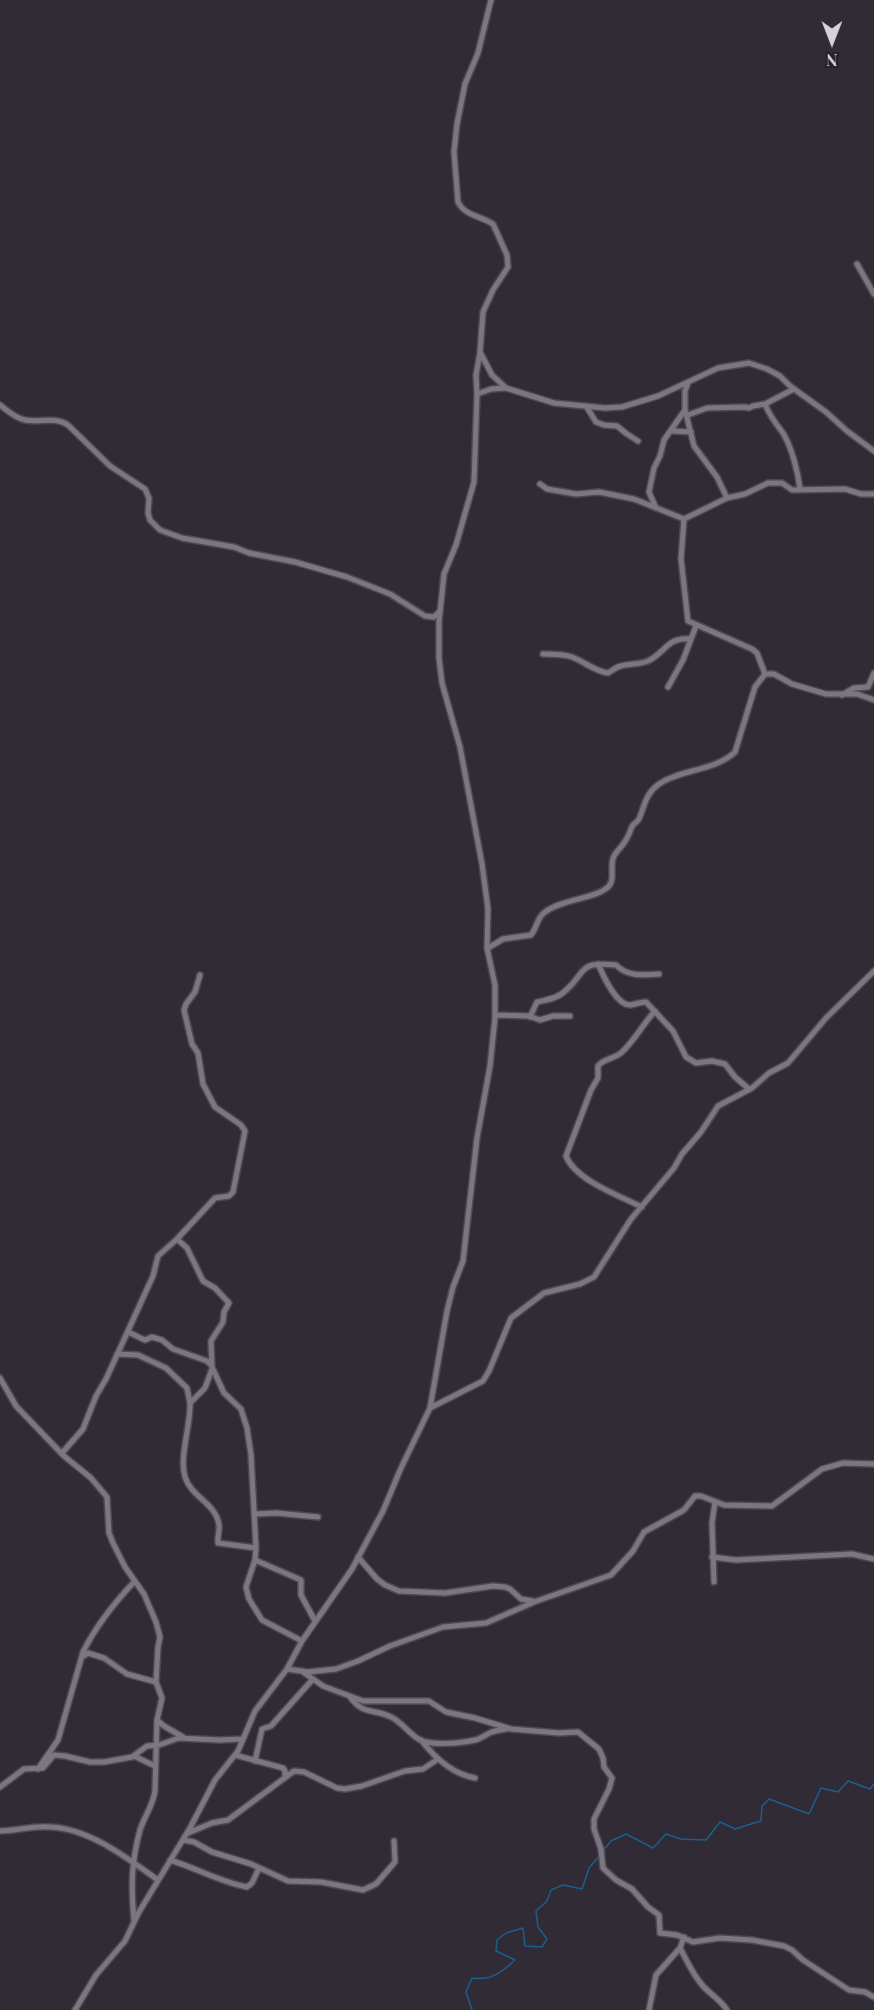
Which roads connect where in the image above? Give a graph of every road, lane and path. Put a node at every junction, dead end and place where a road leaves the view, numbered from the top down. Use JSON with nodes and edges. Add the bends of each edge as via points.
{"nodes":[{"id":1,"x":491,"y":0,"type":"edge"},
{"id":2,"x":857,"y":264,"type":"dead end"},
{"id":3,"x":874,"y":294,"type":"edge"},
{"id":4,"x":480,"y":352,"type":"junction"},
{"id":5,"x":689,"y":382,"type":"junction"},
{"id":6,"x":506,"y":388,"type":"junction"},
{"id":7,"x":794,"y":389,"type":"junction"},
{"id":8,"x":477,"y":394,"type":"junction"},
{"id":9,"x":765,"y":404,"type":"junction"},
{"id":10,"x":0,"y":405,"type":"edge"},
{"id":11,"x":586,"y":406,"type":"junction"},
{"id":12,"x":686,"y":413,"type":"junction"},
{"id":13,"x":673,"y":431,"type":"junction"},
{"id":14,"x":691,"y":432,"type":"junction"},
{"id":15,"x":638,"y":441,"type":"dead end"},
{"id":16,"x":874,"y":451,"type":"edge"},
{"id":17,"x":540,"y":484,"type":"dead end"},
{"id":18,"x":800,"y":489,"type":"junction"},
{"id":19,"x":874,"y":494,"type":"edge"},
{"id":20,"x":728,"y":498,"type":"junction"},
{"id":21,"x":656,"y":508,"type":"junction"},
{"id":22,"x":684,"y":519,"type":"junction"},
{"id":23,"x":440,"y":610,"type":"junction"},
{"id":24,"x":696,"y":626,"type":"junction"},
{"id":25,"x":691,"y":639,"type":"junction"},
{"id":26,"x":543,"y":654,"type":"dead end"},
{"id":27,"x":765,"y":674,"type":"junction"},
{"id":28,"x":874,"y":674,"type":"edge"},
{"id":29,"x":668,"y":687,"type":"dead end"},
{"id":30,"x":842,"y":695,"type":"junction"},
{"id":31,"x":874,"y":700,"type":"edge"},
{"id":32,"x":487,"y":948,"type":"junction"},
{"id":33,"x":598,"y":964,"type":"junction"},
{"id":34,"x":874,"y":971,"type":"edge"},
{"id":35,"x":659,"y":974,"type":"dead end"},
{"id":36,"x":200,"y":975,"type":"dead end"},
{"id":37,"x":655,"y":1011,"type":"junction"},
{"id":38,"x":495,"y":1015,"type":"junction"},
{"id":39,"x":570,"y":1016,"type":"dead end"},
{"id":40,"x":530,"y":1017,"type":"junction"},
{"id":41,"x":749,"y":1089,"type":"junction"},
{"id":42,"x":642,"y":1207,"type":"junction"},
{"id":43,"x":177,"y":1239,"type":"junction"},
{"id":44,"x":128,"y":1332,"type":"junction"},
{"id":45,"x":117,"y":1354,"type":"junction"},
{"id":46,"x":212,"y":1367,"type":"junction"},
{"id":47,"x":0,"y":1378,"type":"edge"},
{"id":48,"x":190,"y":1403,"type":"junction"},
{"id":49,"x":430,"y":1408,"type":"junction"},
{"id":50,"x":62,"y":1453,"type":"junction"},
{"id":51,"x":874,"y":1464,"type":"edge"},
{"id":52,"x":715,"y":1502,"type":"junction"},
{"id":53,"x":255,"y":1514,"type":"junction"},
{"id":54,"x":318,"y":1517,"type":"dead end"},
{"id":55,"x":256,"y":1548,"type":"junction"},
{"id":56,"x":358,"y":1557,"type":"junction"},
{"id":57,"x":712,"y":1557,"type":"junction"},
{"id":58,"x":874,"y":1559,"type":"edge"},
{"id":59,"x":255,"y":1560,"type":"junction"},
{"id":60,"x":135,"y":1581,"type":"junction"},
{"id":61,"x":714,"y":1582,"type":"dead end"},
{"id":62,"x":534,"y":1602,"type":"junction"},
{"id":63,"x":315,"y":1621,"type":"junction"},
{"id":64,"x":302,"y":1641,"type":"junction"},
{"id":65,"x":82,"y":1657,"type":"junction"},
{"id":66,"x":287,"y":1669,"type":"junction"},
{"id":67,"x":303,"y":1672,"type":"junction"},
{"id":68,"x":313,"y":1679,"type":"junction"},
{"id":69,"x":156,"y":1682,"type":"junction"},
{"id":70,"x":349,"y":1696,"type":"junction"},
{"id":71,"x":157,"y":1720,"type":"junction"},
{"id":72,"x":507,"y":1728,"type":"junction"},
{"id":73,"x":184,"y":1737,"type":"junction"},
{"id":74,"x":242,"y":1739,"type":"junction"},
{"id":75,"x":421,"y":1740,"type":"junction"},
{"id":76,"x":156,"y":1745,"type":"junction"},
{"id":77,"x":235,"y":1755,"type":"junction"},
{"id":78,"x":134,"y":1756,"type":"junction"},
{"id":79,"x":438,"y":1760,"type":"junction"},
{"id":80,"x":255,"y":1761,"type":"junction"},
{"id":81,"x":155,"y":1766,"type":"junction"},
{"id":82,"x":38,"y":1769,"type":"junction"},
{"id":83,"x":285,"y":1777,"type":"junction"},
{"id":84,"x":475,"y":1778,"type":"dead end"},
{"id":85,"x":0,"y":1787,"type":"edge"},
{"id":86,"x":0,"y":1831,"type":"edge"},
{"id":87,"x":186,"y":1834,"type":"junction"},
{"id":88,"x":183,"y":1840,"type":"junction"},
{"id":89,"x":394,"y":1841,"type":"dead end"},
{"id":90,"x":170,"y":1860,"type":"junction"},
{"id":91,"x":133,"y":1862,"type":"junction"},
{"id":92,"x":259,"y":1868,"type":"junction"},
{"id":93,"x":158,"y":1880,"type":"junction"},
{"id":94,"x":134,"y":1922,"type":"junction"},
{"id":95,"x":684,"y":1937,"type":"junction"},
{"id":96,"x":680,"y":1948,"type":"junction"},
{"id":97,"x":874,"y":1997,"type":"edge"},
{"id":98,"x":75,"y":2010,"type":"edge"},
{"id":99,"x":649,"y":2010,"type":"edge"},
{"id":100,"x":727,"y":2010,"type":"edge"}],
"edges":[{"from":1,"to":4,"type":"street","via":[[464,89],[454,146],[458,202],[465,212],[493,224],[507,255],[508,267],[483,312]]},
{"from":2,"to":3,"type":"street"},
{"from":4,"to":6,"type":"street","via":[[492,375]]},
{"from":4,"to":8,"type":"street"},
{"from":5,"to":7,"type":"street","via":[[718,368],[749,363],[777,374]]},
{"from":5,"to":11,"type":"street","via":[[630,405]]},
{"from":5,"to":12,"type":"street","via":[[685,391]]},
{"from":6,"to":8,"type":"street"},
{"from":6,"to":11,"type":"street","via":[[544,400]]},
{"from":7,"to":9,"type":"street"},
{"from":7,"to":16,"type":"street"},
{"from":8,"to":23,"type":"street","via":[[474,482],[444,574]]},
{"from":9,"to":12,"type":"street","via":[[748,409],[707,408]]},
{"from":9,"to":18,"type":"street","via":[[784,436]]},
{"from":10,"to":23,"type":"street","via":[[21,419],[68,425],[110,466],[145,489],[150,520],[165,532],[347,577],[390,594],[425,616],[434,617]]},
{"from":11,"to":15,"type":"street","via":[[596,422],[617,426]]},
{"from":12,"to":13,"type":"street","via":[[681,414]]},
{"from":12,"to":14,"type":"street"},
{"from":13,"to":14,"type":"street"},
{"from":13,"to":21,"type":"street","via":[[664,440],[650,485]]},
{"from":14,"to":20,"type":"street","via":[[694,447]]},
{"from":17,"to":21,"type":"street","via":[[547,489],[579,494],[604,493]]},
{"from":18,"to":19,"type":"street","via":[[845,489]]},
{"from":18,"to":20,"type":"street","via":[[768,483]]},
{"from":20,"to":22,"type":"street"},
{"from":21,"to":22,"type":"street"},
{"from":22,"to":24,"type":"street","via":[[681,549],[686,616]]},
{"from":23,"to":32,"type":"street","via":[[440,675],[472,801],[488,909]]},
{"from":24,"to":25,"type":"street"},
{"from":24,"to":27,"type":"street","via":[[752,649]]},
{"from":25,"to":26,"type":"street","via":[[672,641],[651,660],[617,666],[605,673],[572,657]]},
{"from":25,"to":29,"type":"street"},
{"from":27,"to":30,"type":"street","via":[[820,693]]},
{"from":27,"to":32,"type":"street","via":[[755,687],[736,751],[716,763],[664,781],[646,799],[639,820],[614,855],[609,887],[546,911],[531,935],[503,939]]},
{"from":28,"to":30,"type":"street","via":[[869,686]]},
{"from":30,"to":31,"type":"street","via":[[857,694]]},
{"from":32,"to":38,"type":"street","via":[[494,976]]},
{"from":33,"to":35,"type":"street","via":[[616,965],[633,975]]},
{"from":33,"to":37,"type":"street","via":[[620,1000],[630,1005],[646,1002]]},
{"from":33,"to":40,"type":"street","via":[[585,967],[560,995],[538,1002]]},
{"from":34,"to":41,"type":"street","via":[[788,1063]]},
{"from":36,"to":43,"type":"street","via":[[184,1010],[198,1053],[202,1082],[215,1107],[245,1132],[232,1193],[215,1198]]},
{"from":37,"to":41,"type":"street","via":[[673,1030],[687,1057],[696,1063],[724,1064]]},
{"from":37,"to":42,"type":"street","via":[[621,1053],[598,1066],[598,1078],[566,1156],[584,1176]]},
{"from":38,"to":40,"type":"street"},
{"from":38,"to":49,"type":"street","via":[[464,1257],[447,1311]]},
{"from":39,"to":40,"type":"street","via":[[540,1020]]},
{"from":41,"to":42,"type":"street","via":[[718,1106]]},
{"from":42,"to":49,"type":"street","via":[[594,1277],[544,1293],[515,1313],[483,1381]]},
{"from":43,"to":44,"type":"street","via":[[158,1256]]},
{"from":43,"to":46,"type":"street","via":[[187,1248],[203,1281],[229,1303],[212,1341]]},
{"from":44,"to":45,"type":"street"},
{"from":44,"to":46,"type":"street","via":[[145,1340],[162,1340]]},
{"from":45,"to":48,"type":"street","via":[[138,1355],[166,1368],[188,1389]]},
{"from":45,"to":50,"type":"street","via":[[83,1429]]},
{"from":46,"to":48,"type":"street","via":[[207,1386]]},
{"from":46,"to":53,"type":"street","via":[[224,1394],[242,1411],[251,1450]]},
{"from":47,"to":50,"type":"street","via":[[16,1406]]},
{"from":48,"to":55,"type":"street","via":[[184,1456],[186,1479],[214,1511],[219,1525],[218,1543]]},
{"from":49,"to":56,"type":"street"},
{"from":50,"to":60,"type":"street","via":[[92,1478],[107,1497],[110,1536]]},
{"from":51,"to":52,"type":"street","via":[[843,1463],[822,1469],[772,1506]]},
{"from":52,"to":57,"type":"street"},
{"from":52,"to":62,"type":"street","via":[[695,1496],[684,1510],[644,1532],[611,1575]]},
{"from":53,"to":54,"type":"street"},
{"from":53,"to":55,"type":"street"},
{"from":55,"to":59,"type":"street"},
{"from":56,"to":62,"type":"street","via":[[377,1579],[399,1592],[445,1593],[493,1586],[505,1587],[521,1599]]},
{"from":56,"to":63,"type":"street"},
{"from":57,"to":58,"type":"street","via":[[736,1560],[852,1554]]},
{"from":57,"to":61,"type":"street"},
{"from":59,"to":63,"type":"street","via":[[301,1580],[301,1595]]},
{"from":59,"to":64,"type":"street","via":[[246,1588],[257,1614]]},
{"from":60,"to":65,"type":"street","via":[[93,1632]]},
{"from":60,"to":69,"type":"street","via":[[160,1633]]},
{"from":62,"to":67,"type":"street","via":[[486,1623],[443,1628],[342,1667]]},
{"from":63,"to":64,"type":"street"},
{"from":64,"to":66,"type":"street"},
{"from":65,"to":69,"type":"street","via":[[88,1653],[98,1656],[127,1674]]},
{"from":65,"to":82,"type":"street","via":[[58,1740]]},
{"from":66,"to":67,"type":"street"},
{"from":66,"to":74,"type":"street","via":[[251,1718]]},
{"from":67,"to":68,"type":"street"},
{"from":68,"to":70,"type":"street"},
{"from":68,"to":80,"type":"street","via":[[271,1726],[262,1729]]},
{"from":69,"to":71,"type":"street","via":[[162,1696]]},
{"from":70,"to":72,"type":"street","via":[[364,1701],[431,1701],[446,1712]]},
{"from":70,"to":75,"type":"street","via":[[361,1709],[390,1716]]},
{"from":71,"to":73,"type":"street"},
{"from":71,"to":76,"type":"street"},
{"from":72,"to":75,"type":"street","via":[[453,1744]]},
{"from":72,"to":95,"type":"street","via":[[579,1732],[599,1749],[612,1781],[594,1819],[603,1868],[659,1915],[660,1933]]},
{"from":73,"to":74,"type":"street"},
{"from":73,"to":76,"type":"street"},
{"from":74,"to":77,"type":"street"},
{"from":75,"to":79,"type":"street"},
{"from":76,"to":78,"type":"street","via":[[147,1746]]},
{"from":76,"to":81,"type":"street"},
{"from":77,"to":80,"type":"street"},
{"from":77,"to":87,"type":"street","via":[[220,1771]]},
{"from":78,"to":81,"type":"street"},
{"from":78,"to":82,"type":"street","via":[[92,1763],[57,1755]]},
{"from":79,"to":83,"type":"street","via":[[426,1768],[351,1789],[341,1789],[298,1771]]},
{"from":79,"to":84,"type":"street"},
{"from":80,"to":83,"type":"street","via":[[283,1768]]},
{"from":81,"to":91,"type":"street","via":[[155,1795],[142,1823]]},
{"from":82,"to":85,"type":"street","via":[[24,1769]]},
{"from":83,"to":87,"type":"street","via":[[228,1820]]},
{"from":86,"to":91,"type":"street","via":[[41,1826],[68,1830]]},
{"from":87,"to":88,"type":"street"},
{"from":88,"to":90,"type":"street"},
{"from":88,"to":92,"type":"street"},
{"from":89,"to":92,"type":"street","via":[[395,1862],[381,1880],[365,1890],[321,1882],[293,1882]]},
{"from":90,"to":92,"type":"street","via":[[247,1887]]},
{"from":90,"to":93,"type":"street"},
{"from":91,"to":93,"type":"street"},
{"from":91,"to":94,"type":"street"},
{"from":93,"to":94,"type":"street"},
{"from":94,"to":98,"type":"street"},
{"from":95,"to":96,"type":"street"},
{"from":95,"to":97,"type":"street","via":[[693,1942],[720,1938],[784,1946],[849,1990]]},
{"from":96,"to":99,"type":"street","via":[[656,1975]]},
{"from":96,"to":100,"type":"street","via":[[697,1979]]}]}
